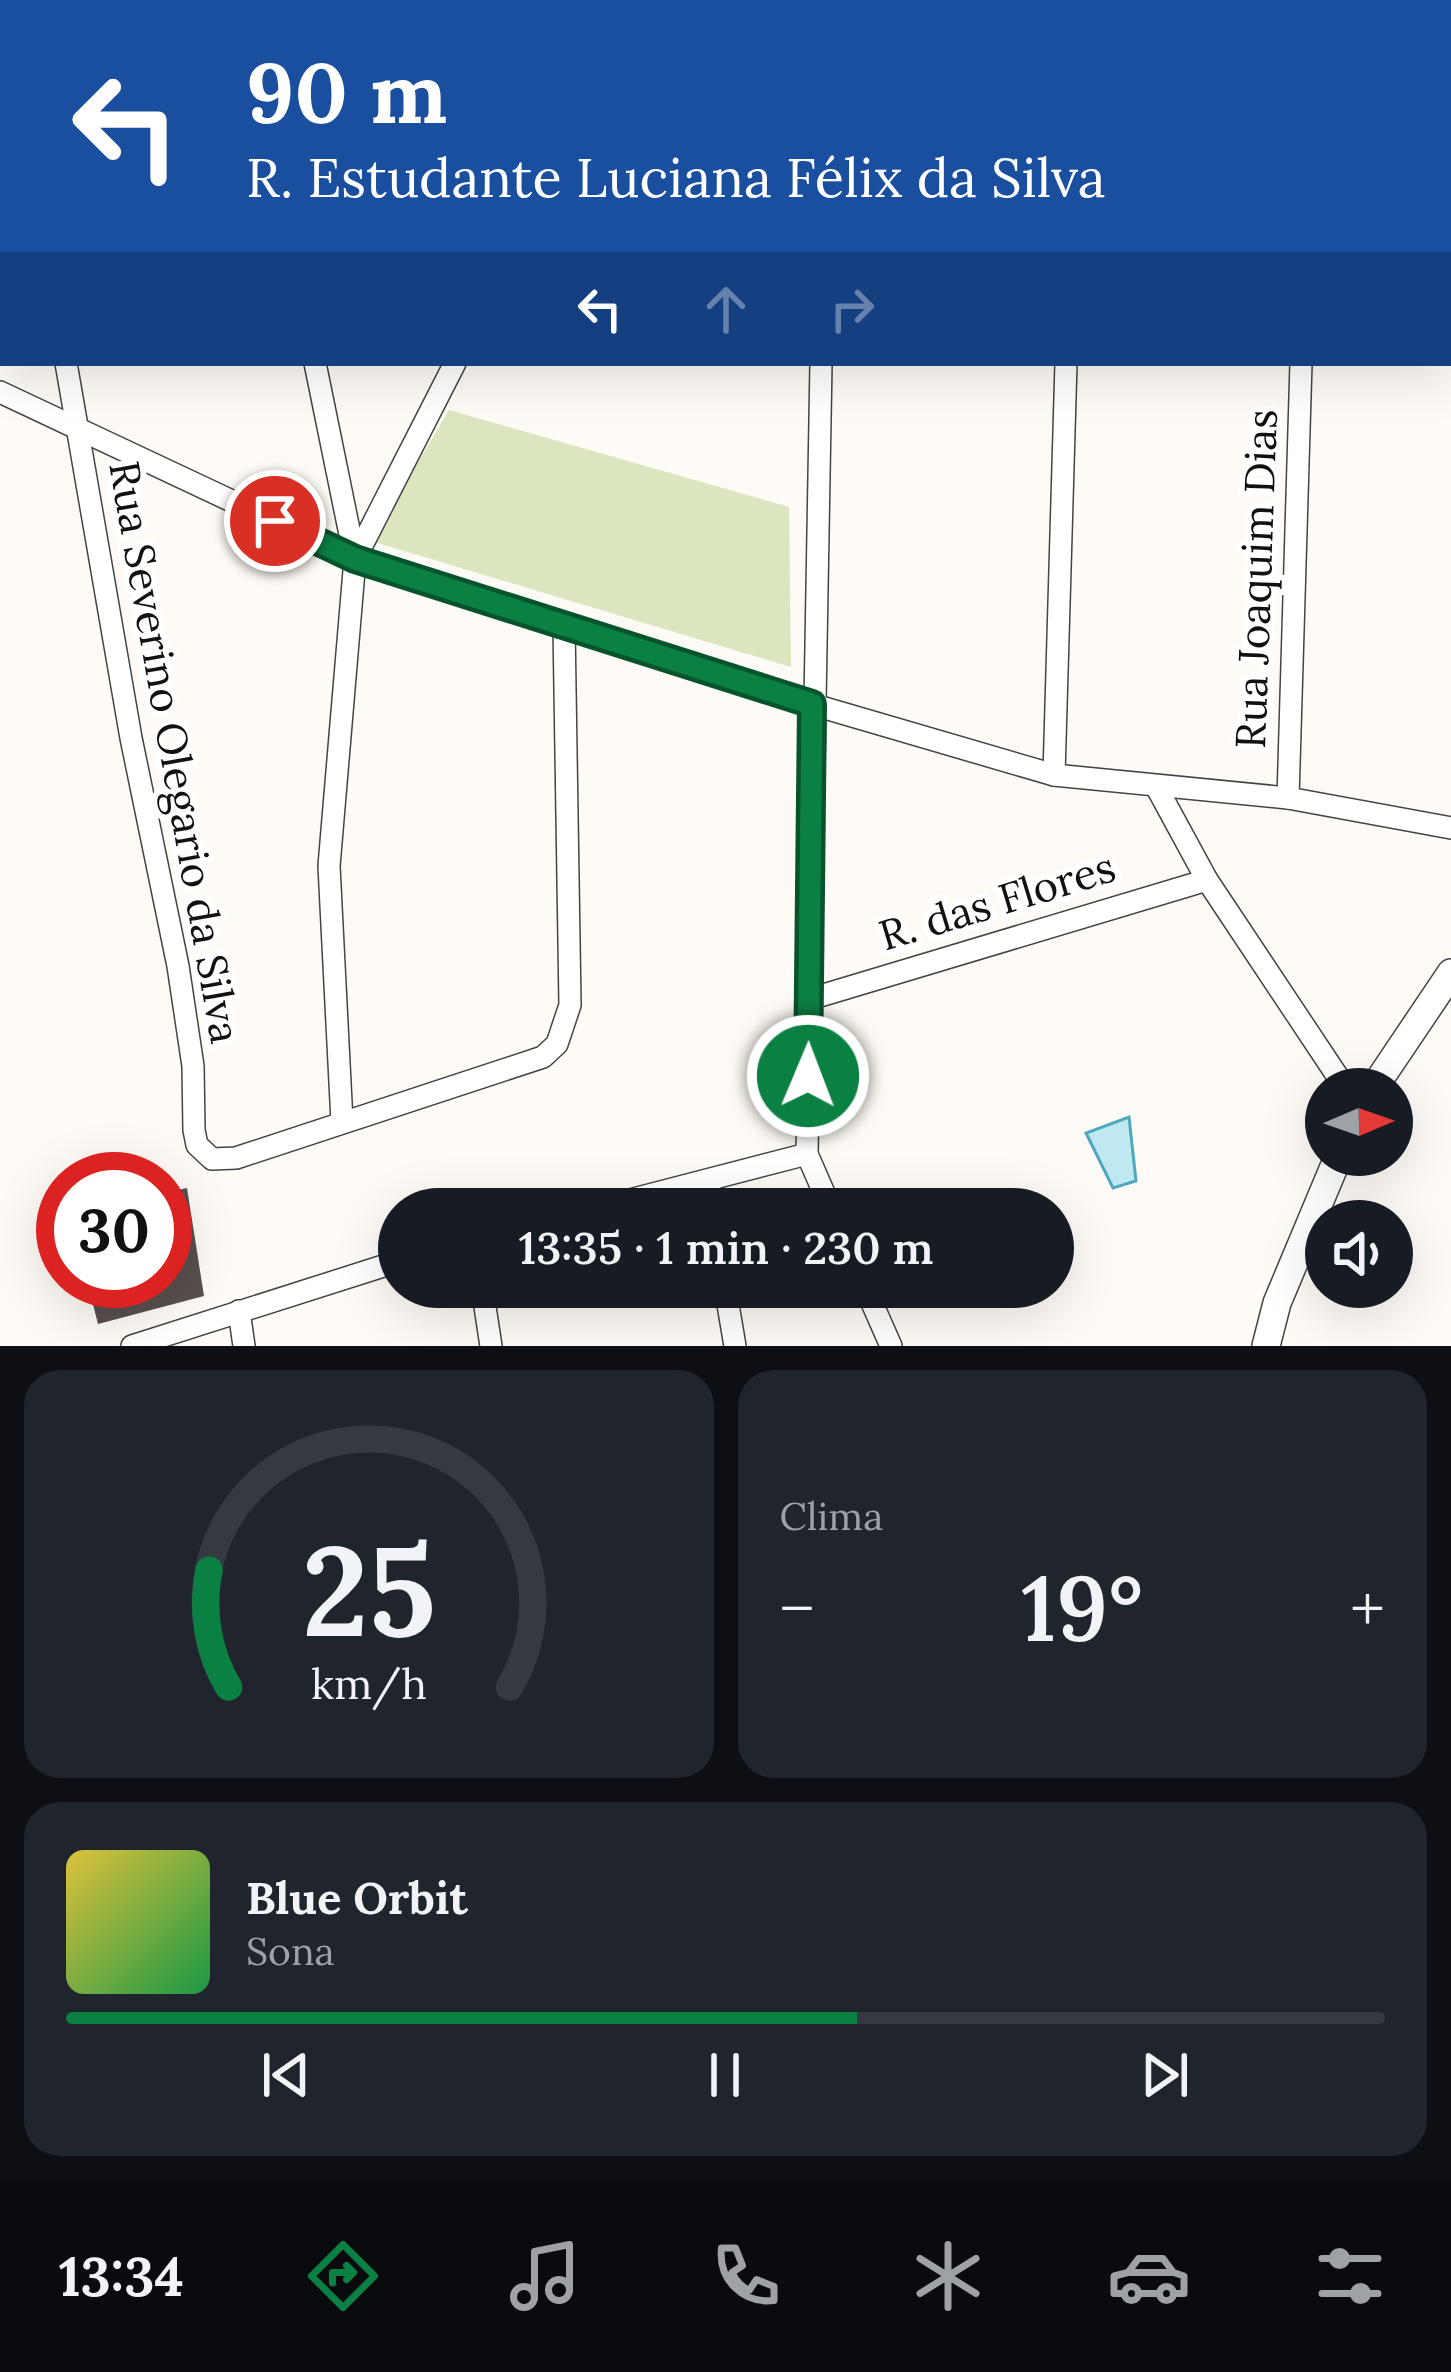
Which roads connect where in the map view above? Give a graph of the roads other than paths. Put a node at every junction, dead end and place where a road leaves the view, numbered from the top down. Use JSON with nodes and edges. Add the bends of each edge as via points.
{"nodes":[{"id":1,"x":67,"y":366,"type":"edge"},
{"id":2,"x":316,"y":366,"type":"edge"},
{"id":3,"x":453,"y":366,"type":"edge"},
{"id":4,"x":820,"y":366,"type":"edge"},
{"id":5,"x":1066,"y":366,"type":"edge"},
{"id":6,"x":1300,"y":366,"type":"edge"},
{"id":7,"x":0,"y":392,"type":"edge"},
{"id":8,"x":77,"y":429,"type":"junction"},
{"id":9,"x":355,"y":559,"type":"junction"},
{"id":10,"x":564,"y":626,"type":"junction"},
{"id":11,"x":812,"y":704,"type":"junction"},
{"id":12,"x":1054,"y":776,"type":"junction"},
{"id":13,"x":1157,"y":788,"type":"junction"},
{"id":14,"x":1288,"y":798,"type":"junction"},
{"id":15,"x":1451,"y":828,"type":"edge"},
{"id":16,"x":1207,"y":880,"type":"junction"},
{"id":17,"x":1451,"y":973,"type":"edge"},
{"id":18,"x":810,"y":999,"type":"junction"},
{"id":19,"x":1332,"y":1068,"type":"edge"},
{"id":20,"x":1387,"y":1068,"type":"edge"},
{"id":21,"x":342,"y":1122,"type":"junction"},
{"id":22,"x":806,"y":1154,"type":"junction"},
{"id":23,"x":1330,"y":1176,"type":"edge"},
{"id":24,"x":709,"y":1182,"type":"junction"},
{"id":25,"x":684,"y":1188,"type":"edge"},
{"id":26,"x":710,"y":1188,"type":"edge"},
{"id":27,"x":821,"y":1188,"type":"edge"},
{"id":28,"x":378,"y":1268,"type":"edge"},
{"id":29,"x":485,"y":1308,"type":"edge"},
{"id":30,"x":729,"y":1308,"type":"edge"},
{"id":31,"x":874,"y":1308,"type":"edge"},
{"id":32,"x":238,"y":1311,"type":"junction"},
{"id":33,"x":132,"y":1346,"type":"edge"},
{"id":34,"x":244,"y":1346,"type":"edge"},
{"id":35,"x":491,"y":1346,"type":"edge"},
{"id":36,"x":735,"y":1346,"type":"edge"},
{"id":37,"x":891,"y":1346,"type":"edge"},
{"id":38,"x":1266,"y":1346,"type":"edge"}],
"edges":[{"from":1,"to":8,"type":"street","name":"Rua Severino Olegario da Silva"},
{"from":2,"to":9,"type":"street"},
{"from":3,"to":9,"type":"street"},
{"from":4,"to":11,"type":"street"},
{"from":5,"to":12,"type":"street"},
{"from":6,"to":14,"type":"street","name":"Rua Joaquim Dias"},
{"from":7,"to":8,"type":"street"},
{"from":8,"to":9,"type":"street"},
{"from":8,"to":21,"type":"street","name":"Rua Severino Olegario da Silva","via":[[178,965],[194,1130],[204,1154],[222,1161]]},
{"from":9,"to":10,"type":"street"},
{"from":9,"to":21,"type":"street","via":[[329,866]]},
{"from":10,"to":11,"type":"street"},
{"from":10,"to":21,"type":"street","via":[[566,1026],[543,1058]]},
{"from":11,"to":12,"type":"street"},
{"from":11,"to":18,"type":"street"},
{"from":12,"to":13,"type":"street"},
{"from":13,"to":14,"type":"street"},
{"from":13,"to":16,"type":"street"},
{"from":14,"to":15,"type":"street"},
{"from":16,"to":18,"type":"street","name":"R. das Flores"},
{"from":16,"to":19,"type":"street"},
{"from":17,"to":20,"type":"street"},
{"from":18,"to":22,"type":"street"},
{"from":22,"to":24,"type":"street"},
{"from":22,"to":27,"type":"street"},
{"from":23,"to":38,"type":"street"},
{"from":24,"to":25,"type":"street"},
{"from":24,"to":26,"type":"street"},
{"from":28,"to":32,"type":"street"},
{"from":29,"to":35,"type":"street"},
{"from":30,"to":36,"type":"street"},
{"from":31,"to":37,"type":"street"},
{"from":32,"to":33,"type":"street"},
{"from":32,"to":34,"type":"street"}]}
